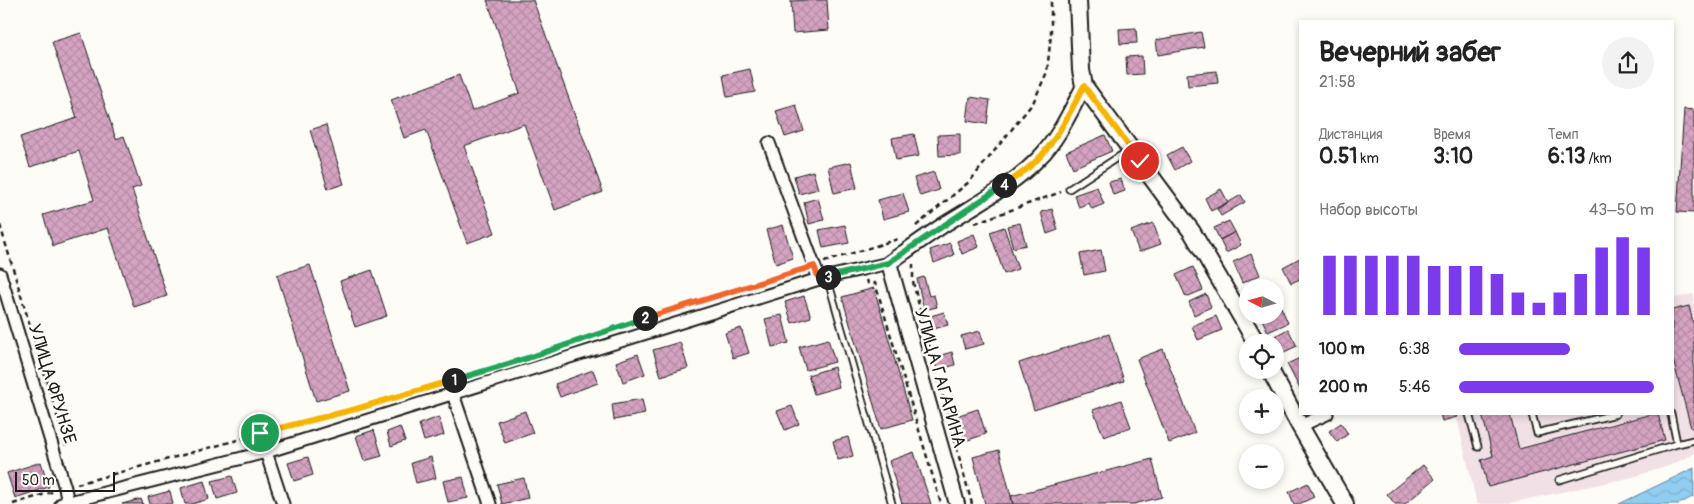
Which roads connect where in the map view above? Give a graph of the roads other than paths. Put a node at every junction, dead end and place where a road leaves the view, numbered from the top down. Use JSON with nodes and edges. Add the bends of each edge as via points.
{"nodes":[{"id":1,"x":1078,"y":0,"type":"edge"},
{"id":2,"x":1084,"y":86,"type":"junction"},
{"id":3,"x":769,"y":143,"type":"dead end"},
{"id":4,"x":1130,"y":149,"type":"junction"},
{"id":5,"x":1069,"y":190,"type":"road end"},
{"id":6,"x":888,"y":263,"type":"junction"},
{"id":7,"x":0,"y":274,"type":"edge"},
{"id":8,"x":823,"y":278,"type":"junction"},
{"id":9,"x":1251,"y":334,"type":"edge"},
{"id":10,"x":1275,"y":379,"type":"edge"},
{"id":11,"x":453,"y":394,"type":"junction"},
{"id":12,"x":1325,"y":415,"type":"edge"},
{"id":13,"x":1469,"y":415,"type":"edge"},
{"id":14,"x":1532,"y":415,"type":"edge"},
{"id":15,"x":1612,"y":415,"type":"edge"},
{"id":16,"x":1671,"y":415,"type":"edge"},
{"id":17,"x":1300,"y":426,"type":"junction"},
{"id":18,"x":1694,"y":440,"type":"edge"},
{"id":19,"x":1677,"y":444,"type":"junction"},
{"id":20,"x":1478,"y":447,"type":"dead end"},
{"id":21,"x":266,"y":452,"type":"junction"},
{"id":22,"x":1558,"y":480,"type":"dead end"},
{"id":23,"x":65,"y":503,"type":"edge"},
{"id":24,"x":283,"y":504,"type":"edge"},
{"id":25,"x":490,"y":504,"type":"edge"},
{"id":26,"x":892,"y":504,"type":"edge"},
{"id":27,"x":957,"y":504,"type":"edge"},
{"id":28,"x":1345,"y":504,"type":"edge"}],
"edges":[{"from":1,"to":2,"type":"main road"},
{"from":2,"to":4,"type":"main road"},
{"from":2,"to":6,"type":"street","via":[[1055,138],[1023,172]]},
{"from":3,"to":8,"type":"street","via":[[814,266]]},
{"from":4,"to":5,"type":"lane"},
{"from":4,"to":9,"type":"main road","via":[[1192,232]]},
{"from":6,"to":8,"type":"street"},
{"from":6,"to":27,"type":"street","name":"УЛИЦА ГАГАРИНА"},
{"from":7,"to":23,"type":"street","name":"УЛИЦА ФРУНЗЕ","via":[[65,488]]},
{"from":8,"to":11,"type":"street"},
{"from":8,"to":26,"type":"lane"},
{"from":10,"to":17,"type":"main road"},
{"from":11,"to":21,"type":"street"},
{"from":11,"to":25,"type":"street"},
{"from":12,"to":17,"type":"street"},
{"from":13,"to":20,"type":"lane"},
{"from":14,"to":15,"type":"lane","via":[[1537,433]]},
{"from":16,"to":19,"type":"lane"},
{"from":17,"to":28,"type":"main road"},
{"from":18,"to":19,"type":"lane"},
{"from":19,"to":22,"type":"lane"},
{"from":21,"to":23,"type":"street"},
{"from":21,"to":24,"type":"street"}]}
